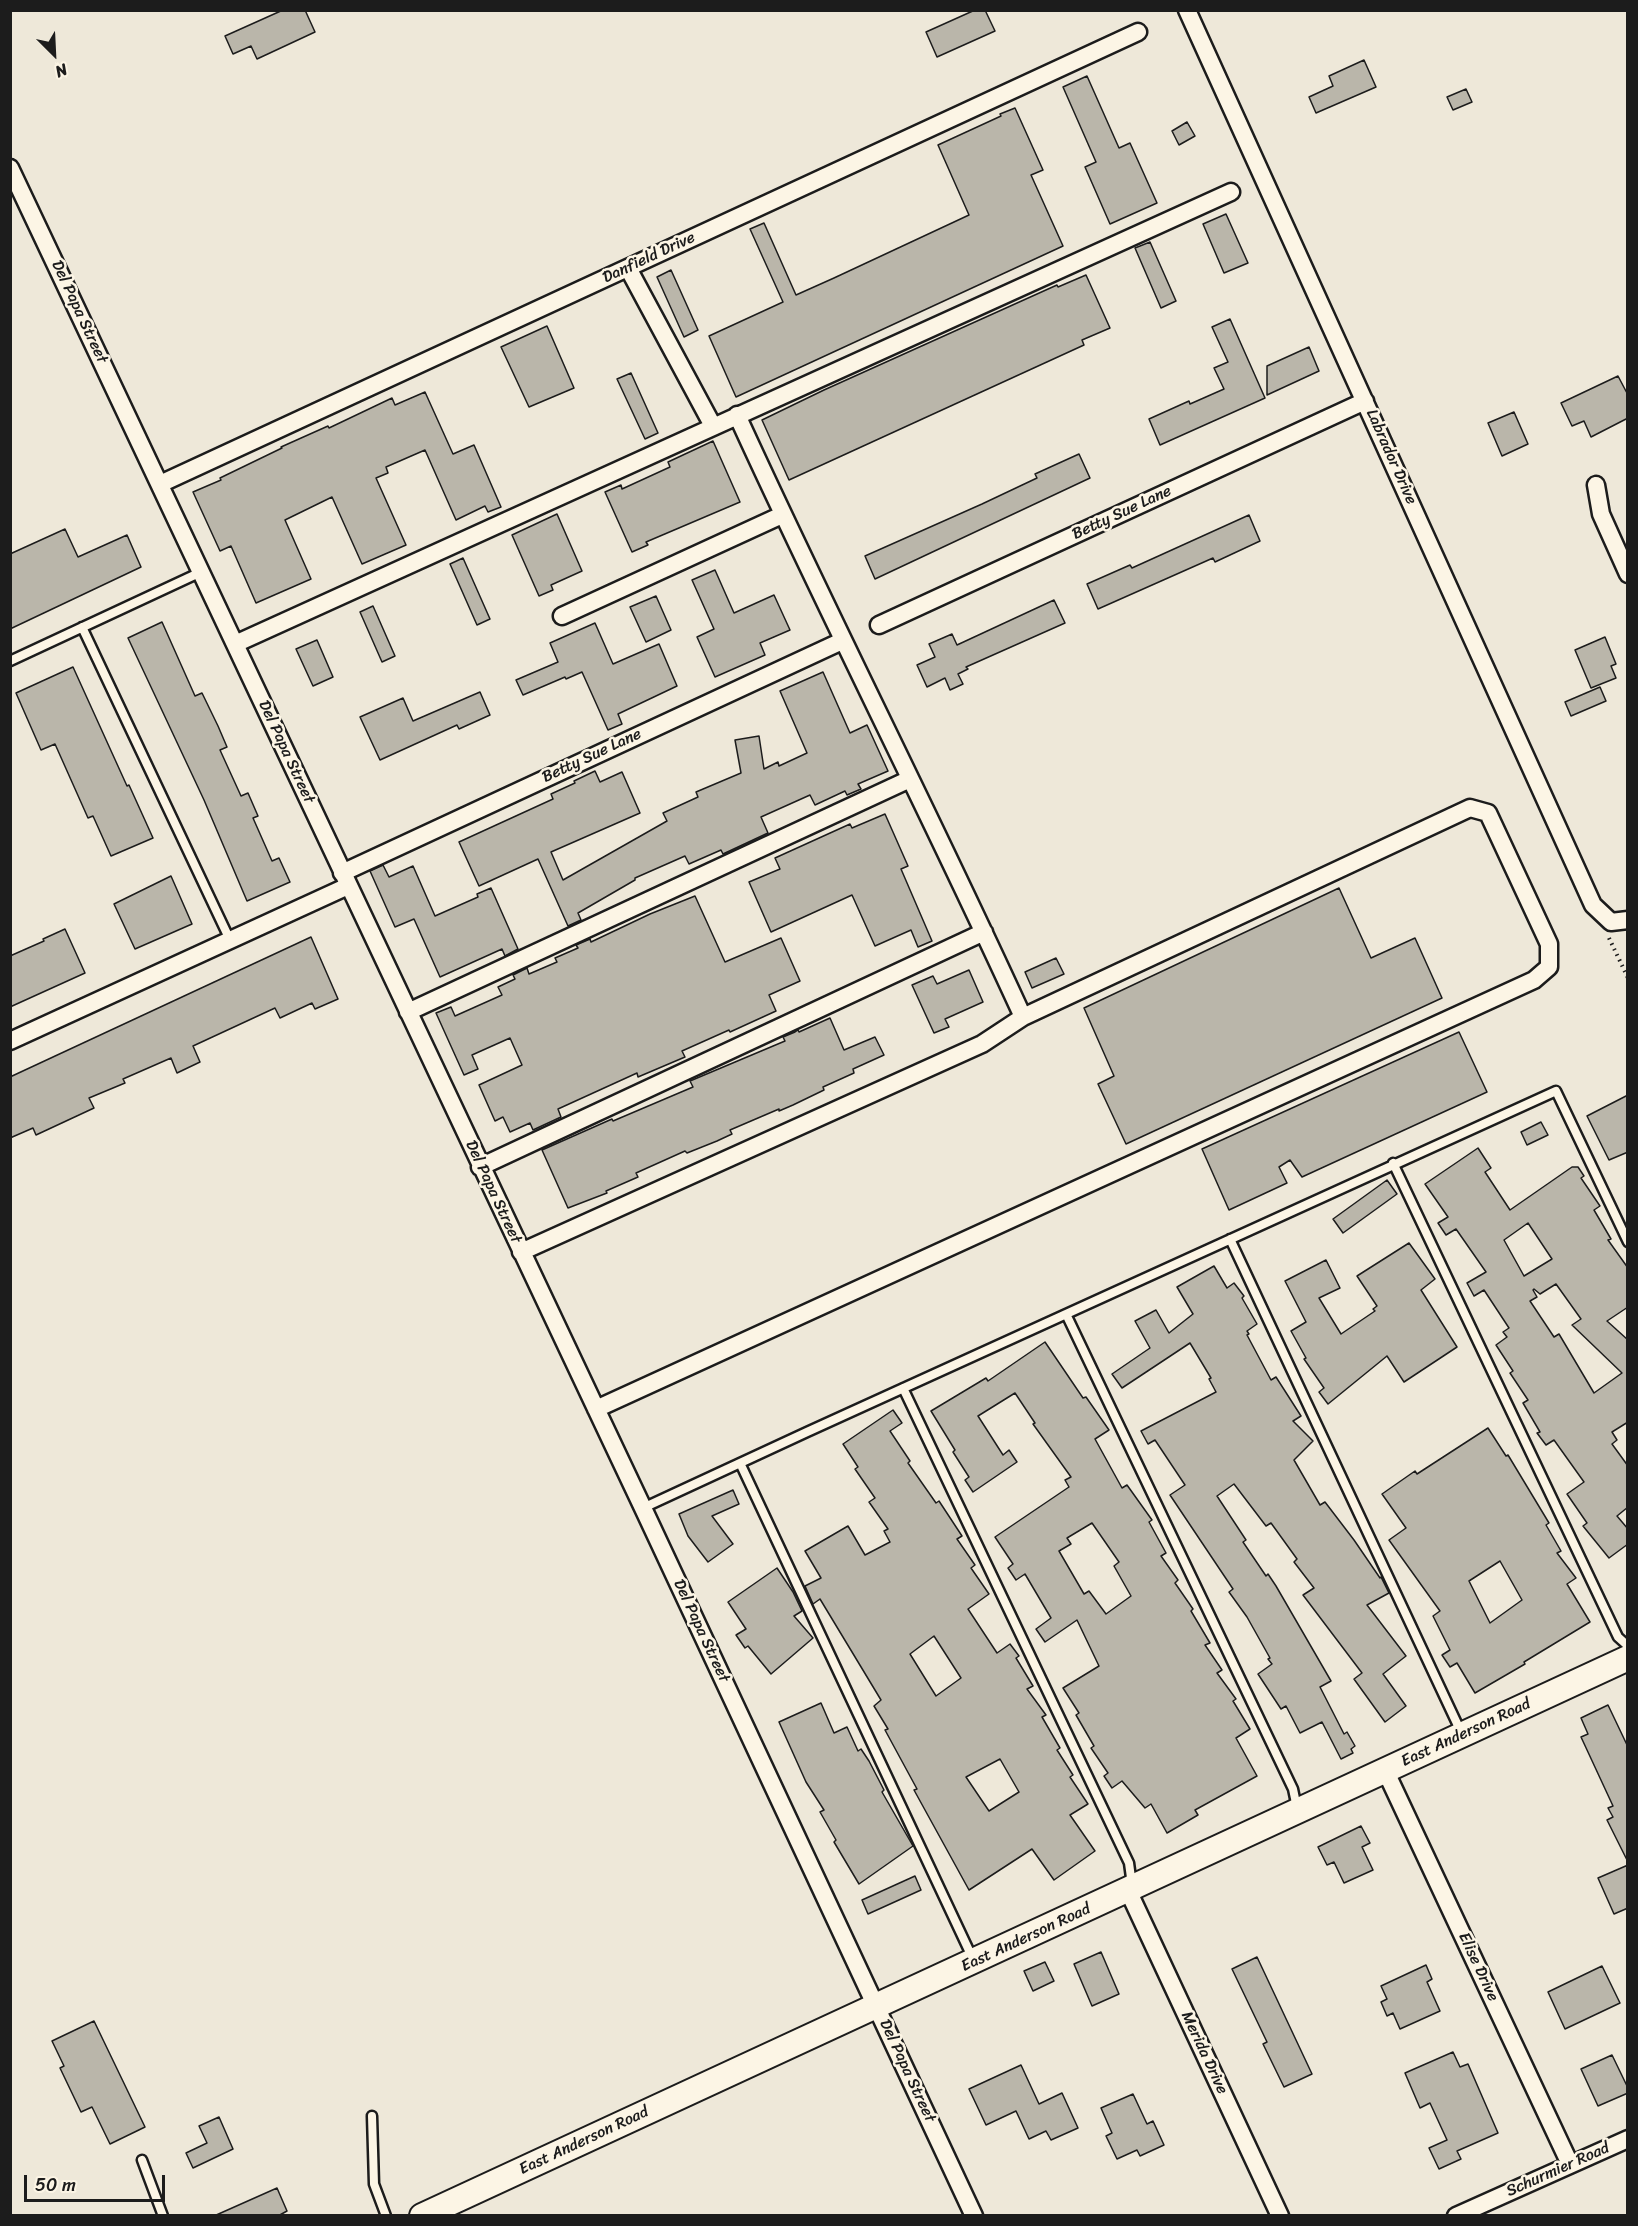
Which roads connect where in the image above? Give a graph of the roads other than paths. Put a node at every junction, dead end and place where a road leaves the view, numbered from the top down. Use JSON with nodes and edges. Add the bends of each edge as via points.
{"nodes":[{"id":1,"x":1187,"y":10,"type":"edge"},
{"id":2,"x":1138,"y":32,"type":"dead end"},
{"id":3,"x":10,"y":168,"type":"edge"},
{"id":4,"x":1232,"y":192,"type":"dead end"},
{"id":5,"x":628,"y":268,"type":"junction"},
{"id":6,"x":1365,"y":401,"type":"junction"},
{"id":7,"x":737,"y":416,"type":"junction"},
{"id":8,"x":713,"y":426,"type":"junction"},
{"id":9,"x":160,"y":484,"type":"junction"},
{"id":10,"x":1596,"y":485,"type":"dead end"},
{"id":11,"x":782,"y":514,"type":"junction"},
{"id":12,"x":201,"y":572,"type":"junction"},
{"id":13,"x":1628,"y":574,"type":"edge"},
{"id":14,"x":562,"y":616,"type":"dead end"},
{"id":15,"x":879,"y":625,"type":"dead end"},
{"id":16,"x":82,"y":627,"type":"junction"},
{"id":17,"x":842,"y":641,"type":"junction"},
{"id":18,"x":235,"y":644,"type":"junction"},
{"id":19,"x":10,"y":661,"type":"edge"},
{"id":20,"x":910,"y":779,"type":"junction"},
{"id":21,"x":345,"y":879,"type":"junction"},
{"id":22,"x":1628,"y":920,"type":"edge"},
{"id":23,"x":984,"y":932,"type":"junction"},
{"id":24,"x":230,"y":940,"type":"junction"},
{"id":25,"x":408,"y":1012,"type":"junction"},
{"id":26,"x":1023,"y":1017,"type":"junction"},
{"id":27,"x":10,"y":1041,"type":"edge"},
{"id":28,"x":1393,"y":1163,"type":"junction"},
{"id":29,"x":480,"y":1167,"type":"junction"},
{"id":30,"x":1230,"y":1239,"type":"junction"},
{"id":31,"x":1628,"y":1242,"type":"edge"},
{"id":32,"x":521,"y":1252,"type":"junction"},
{"id":33,"x":1066,"y":1314,"type":"junction"},
{"id":34,"x":903,"y":1388,"type":"junction"},
{"id":35,"x":596,"y":1409,"type":"junction"},
{"id":36,"x":740,"y":1463,"type":"junction"},
{"id":37,"x":643,"y":1508,"type":"junction"},
{"id":38,"x":1628,"y":1646,"type":"edge"},
{"id":39,"x":1628,"y":1658,"type":"edge"},
{"id":40,"x":1462,"y":1735,"type":"junction"},
{"id":41,"x":1385,"y":1770,"type":"junction"},
{"id":42,"x":1298,"y":1810,"type":"junction"},
{"id":43,"x":1133,"y":1889,"type":"junction"},
{"id":44,"x":975,"y":1962,"type":"junction"},
{"id":45,"x":877,"y":2007,"type":"junction"},
{"id":46,"x":372,"y":2116,"type":"dead end"},
{"id":47,"x":1628,"y":2139,"type":"edge"},
{"id":48,"x":142,"y":2160,"type":"dead end"},
{"id":49,"x":1570,"y":2164,"type":"junction"},
{"id":50,"x":163,"y":2216,"type":"edge"},
{"id":51,"x":386,"y":2216,"type":"edge"},
{"id":52,"x":422,"y":2216,"type":"edge"},
{"id":53,"x":975,"y":2216,"type":"edge"},
{"id":54,"x":1281,"y":2216,"type":"edge"},
{"id":55,"x":1456,"y":2216,"type":"edge"}],
"edges":[{"from":1,"to":6,"type":"street","name":"Labrador Drive"},
{"from":2,"to":5,"type":"street","name":"Danfield Drive"},
{"from":3,"to":9,"type":"street","name":"Del Papa Street"},
{"from":4,"to":7,"type":"street"},
{"from":5,"to":8,"type":"street"},
{"from":5,"to":9,"type":"street","name":"Danfield Drive"},
{"from":6,"to":15,"type":"street","name":"Betty Sue Lane"},
{"from":6,"to":22,"type":"street","name":"Labrador Drive","via":[[1593,905],[1611,922]]},
{"from":7,"to":8,"type":"street"},
{"from":7,"to":11,"type":"street"},
{"from":8,"to":18,"type":"street"},
{"from":9,"to":12,"type":"street","name":"Del Papa Street"},
{"from":10,"to":13,"type":"street","via":[[1600,514]]},
{"from":11,"to":14,"type":"street"},
{"from":11,"to":17,"type":"street"},
{"from":12,"to":16,"type":"lane"},
{"from":12,"to":18,"type":"street","name":"Del Papa Street"},
{"from":16,"to":19,"type":"lane"},
{"from":16,"to":24,"type":"lane"},
{"from":17,"to":20,"type":"street"},
{"from":17,"to":21,"type":"street","name":"Betty Sue Lane"},
{"from":18,"to":21,"type":"street","name":"Del Papa Street"},
{"from":20,"to":23,"type":"street"},
{"from":20,"to":25,"type":"street"},
{"from":21,"to":24,"type":"street","name":"Betty Sue Lane"},
{"from":21,"to":25,"type":"street","name":"Del Papa Street"},
{"from":23,"to":26,"type":"street"},
{"from":23,"to":29,"type":"street"},
{"from":24,"to":27,"type":"street","name":"Betty Sue Lane"},
{"from":25,"to":29,"type":"street","name":"Del Papa Street"},
{"from":26,"to":32,"type":"street","via":[[982,1044]]},
{"from":26,"to":35,"type":"street","via":[[1470,808],[1488,813],[1550,944],[1549,967],[1534,980]]},
{"from":28,"to":30,"type":"lane"},
{"from":28,"to":31,"type":"lane","via":[[1556,1091]]},
{"from":28,"to":38,"type":"lane","via":[[1618,1637]]},
{"from":29,"to":32,"type":"street","name":"Del Papa Street"},
{"from":30,"to":33,"type":"lane"},
{"from":30,"to":40,"type":"lane"},
{"from":32,"to":35,"type":"street","name":"Del Papa Street"},
{"from":33,"to":34,"type":"lane"},
{"from":33,"to":42,"type":"lane","via":[[1293,1790]]},
{"from":34,"to":36,"type":"lane"},
{"from":34,"to":43,"type":"lane","via":[[1129,1863]]},
{"from":35,"to":37,"type":"street","name":"Del Papa Street"},
{"from":36,"to":37,"type":"lane"},
{"from":36,"to":44,"type":"lane"},
{"from":37,"to":45,"type":"street","name":"Del Papa Street"},
{"from":39,"to":40,"type":"street","name":"East Anderson Road"},
{"from":40,"to":41,"type":"street","name":"East Anderson Road"},
{"from":41,"to":42,"type":"street","name":"East Anderson Road"},
{"from":41,"to":49,"type":"street","name":"Elise Drive"},
{"from":42,"to":43,"type":"street","name":"East Anderson Road"},
{"from":43,"to":44,"type":"street","name":"East Anderson Road"},
{"from":43,"to":54,"type":"street","name":"Merida Drive","via":[[1132,1899]]},
{"from":44,"to":45,"type":"street","name":"East Anderson Road"},
{"from":45,"to":52,"type":"street","name":"East Anderson Road"},
{"from":45,"to":53,"type":"street","name":"Del Papa Street"},
{"from":46,"to":51,"type":"lane","via":[[374,2184]]},
{"from":47,"to":49,"type":"street","name":"Schurmier Road"},
{"from":48,"to":50,"type":"lane"},
{"from":49,"to":55,"type":"street","name":"Schurmier Road"}]}
